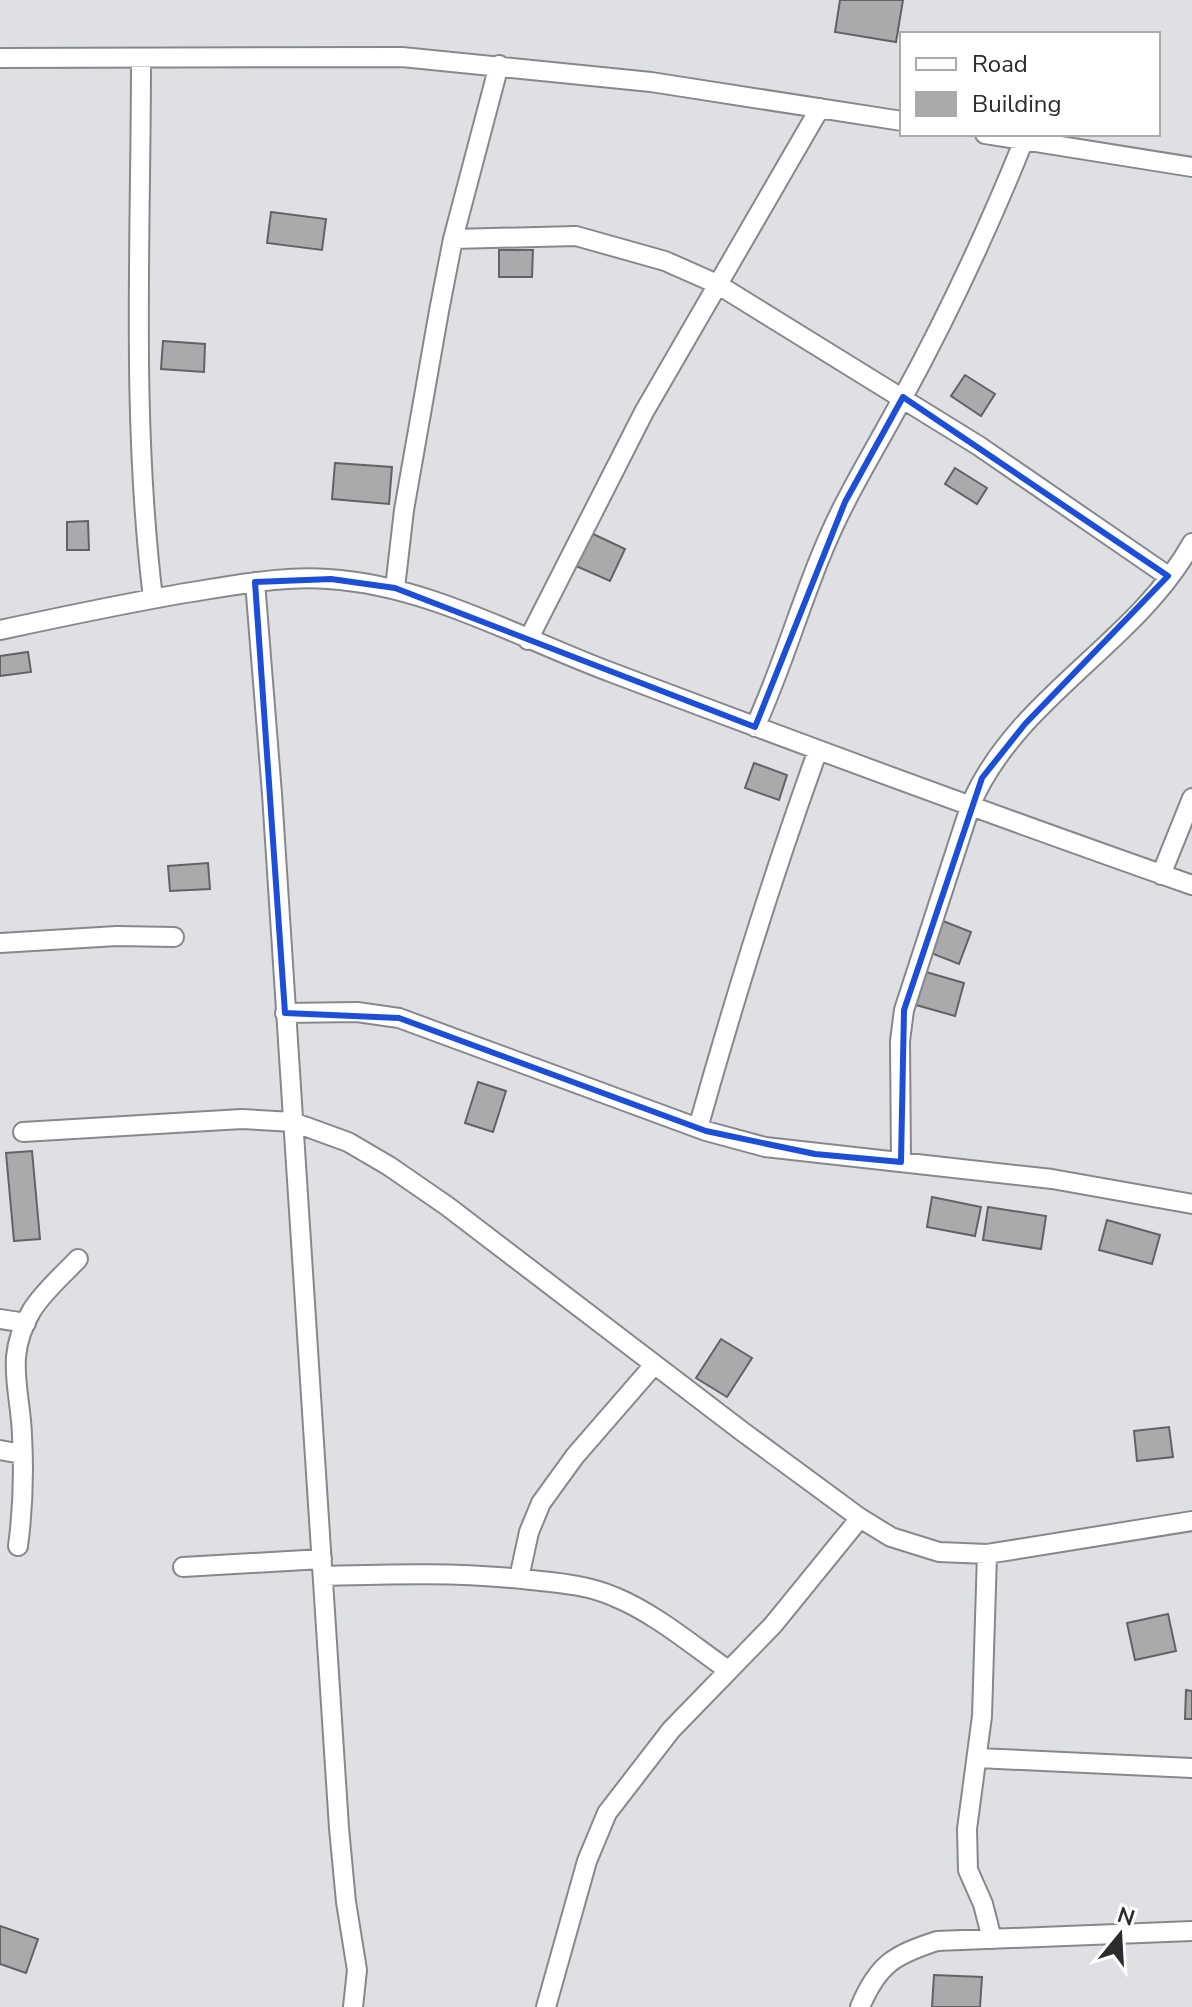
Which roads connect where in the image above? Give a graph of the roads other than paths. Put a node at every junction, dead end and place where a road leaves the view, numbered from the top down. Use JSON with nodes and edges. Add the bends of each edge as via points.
{"nodes":[{"id":1,"x":0,"y":58,"type":"edge"},
{"id":2,"x":141,"y":59,"type":"junction"},
{"id":3,"x":499,"y":65,"type":"junction"},
{"id":4,"x":820,"y":108,"type":"junction"},
{"id":5,"x":900,"y":121,"type":"edge"},
{"id":6,"x":998,"y":136,"type":"edge"},
{"id":7,"x":1024,"y":140,"type":"junction"},
{"id":8,"x":1192,"y":167,"type":"edge"},
{"id":9,"x":453,"y":239,"type":"junction"},
{"id":10,"x":717,"y":284,"type":"junction"},
{"id":11,"x":903,"y":397,"type":"junction"},
{"id":12,"x":1192,"y":543,"type":"edge"},
{"id":13,"x":1168,"y":576,"type":"junction"},
{"id":14,"x":255,"y":582,"type":"junction"},
{"id":15,"x":395,"y":588,"type":"junction"},
{"id":16,"x":153,"y":598,"type":"junction"},
{"id":17,"x":0,"y":630,"type":"edge"},
{"id":18,"x":528,"y":640,"type":"junction"},
{"id":19,"x":755,"y":727,"type":"junction"},
{"id":20,"x":818,"y":750,"type":"junction"},
{"id":21,"x":1192,"y":798,"type":"edge"},
{"id":22,"x":971,"y":804,"type":"junction"},
{"id":23,"x":1161,"y":875,"type":"junction"},
{"id":24,"x":1192,"y":885,"type":"edge"},
{"id":25,"x":174,"y":937,"type":"dead end"},
{"id":26,"x":0,"y":943,"type":"edge"},
{"id":27,"x":285,"y":1013,"type":"junction"},
{"id":28,"x":293,"y":1122,"type":"junction"},
{"id":29,"x":698,"y":1128,"type":"junction"},
{"id":30,"x":23,"y":1132,"type":"dead end"},
{"id":31,"x":901,"y":1162,"type":"junction"},
{"id":32,"x":1192,"y":1204,"type":"edge"},
{"id":33,"x":78,"y":1259,"type":"dead end"},
{"id":34,"x":0,"y":1319,"type":"edge"},
{"id":35,"x":26,"y":1323,"type":"junction"},
{"id":36,"x":654,"y":1365,"type":"junction"},
{"id":37,"x":0,"y":1450,"type":"edge"},
{"id":38,"x":22,"y":1454,"type":"junction"},
{"id":39,"x":860,"y":1518,"type":"junction"},
{"id":40,"x":1192,"y":1521,"type":"edge"},
{"id":41,"x":18,"y":1546,"type":"dead end"},
{"id":42,"x":987,"y":1554,"type":"junction"},
{"id":43,"x":183,"y":1567,"type":"dead end"},
{"id":44,"x":322,"y":1568,"type":"junction"},
{"id":45,"x":519,"y":1578,"type":"junction"},
{"id":46,"x":728,"y":1670,"type":"junction"},
{"id":47,"x":978,"y":1758,"type":"junction"},
{"id":48,"x":1192,"y":1768,"type":"edge"},
{"id":49,"x":1192,"y":1931,"type":"edge"},
{"id":50,"x":992,"y":1939,"type":"junction"},
{"id":51,"x":353,"y":2007,"type":"edge"},
{"id":52,"x":546,"y":2007,"type":"edge"},
{"id":53,"x":860,"y":2007,"type":"edge"}],
"edges":[{"from":1,"to":2,"type":"street"},
{"from":2,"to":3,"type":"street","via":[[402,57]]},
{"from":2,"to":16,"type":"street","via":[[140,439]]},
{"from":3,"to":4,"type":"street"},
{"from":3,"to":9,"type":"street"},
{"from":4,"to":5,"type":"street"},
{"from":4,"to":10,"type":"street"},
{"from":6,"to":7,"type":"street"},
{"from":7,"to":8,"type":"street"},
{"from":7,"to":11,"type":"street","via":[[993,217]]},
{"from":9,"to":10,"type":"street","via":[[576,236],[665,261]]},
{"from":9,"to":15,"type":"street"},
{"from":10,"to":11,"type":"street"},
{"from":10,"to":18,"type":"street","via":[[644,412]]},
{"from":11,"to":13,"type":"street"},
{"from":11,"to":19,"type":"street","via":[[819,559]]},
{"from":12,"to":13,"type":"street"},
{"from":13,"to":22,"type":"street","via":[[1015,736],[989,768]]},
{"from":14,"to":15,"type":"street","via":[[331,579]]},
{"from":14,"to":16,"type":"street"},
{"from":14,"to":27,"type":"street"},
{"from":15,"to":18,"type":"street"},
{"from":16,"to":17,"type":"street"},
{"from":18,"to":19,"type":"street"},
{"from":19,"to":20,"type":"street"},
{"from":20,"to":22,"type":"street"},
{"from":20,"to":29,"type":"street","via":[[743,972]]},
{"from":21,"to":23,"type":"street"},
{"from":22,"to":23,"type":"street"},
{"from":22,"to":31,"type":"street","via":[[904,1010]]},
{"from":23,"to":24,"type":"street"},
{"from":25,"to":26,"type":"street"},
{"from":27,"to":28,"type":"street"},
{"from":27,"to":29,"type":"street","via":[[357,1012],[399,1018]]},
{"from":28,"to":30,"type":"street","via":[[242,1119]]},
{"from":28,"to":36,"type":"street","via":[[348,1142],[389,1166]]},
{"from":28,"to":44,"type":"street"},
{"from":29,"to":31,"type":"street","via":[[765,1147]]},
{"from":31,"to":32,"type":"street","via":[[1052,1179]]},
{"from":33,"to":35,"type":"street"},
{"from":34,"to":35,"type":"street"},
{"from":35,"to":38,"type":"street","via":[[13,1365]]},
{"from":36,"to":39,"type":"street"},
{"from":36,"to":45,"type":"street","via":[[541,1503]]},
{"from":37,"to":38,"type":"street"},
{"from":38,"to":41,"type":"street"},
{"from":39,"to":42,"type":"street","via":[[891,1537],[939,1552]]},
{"from":39,"to":46,"type":"street","via":[[773,1625]]},
{"from":40,"to":42,"type":"street"},
{"from":42,"to":47,"type":"street"},
{"from":43,"to":44,"type":"street"},
{"from":44,"to":45,"type":"street"},
{"from":44,"to":51,"type":"street","via":[[339,1828],[357,1970]]},
{"from":45,"to":46,"type":"street","via":[[578,1585],[614,1597],[648,1614]]},
{"from":46,"to":52,"type":"street","via":[[671,1730],[607,1813],[587,1861]]},
{"from":47,"to":48,"type":"street"},
{"from":47,"to":50,"type":"street","via":[[967,1829],[968,1870]]},
{"from":49,"to":50,"type":"street"},
{"from":50,"to":53,"type":"street","via":[[937,1941],[902,1952],[873,1978]]}]}
